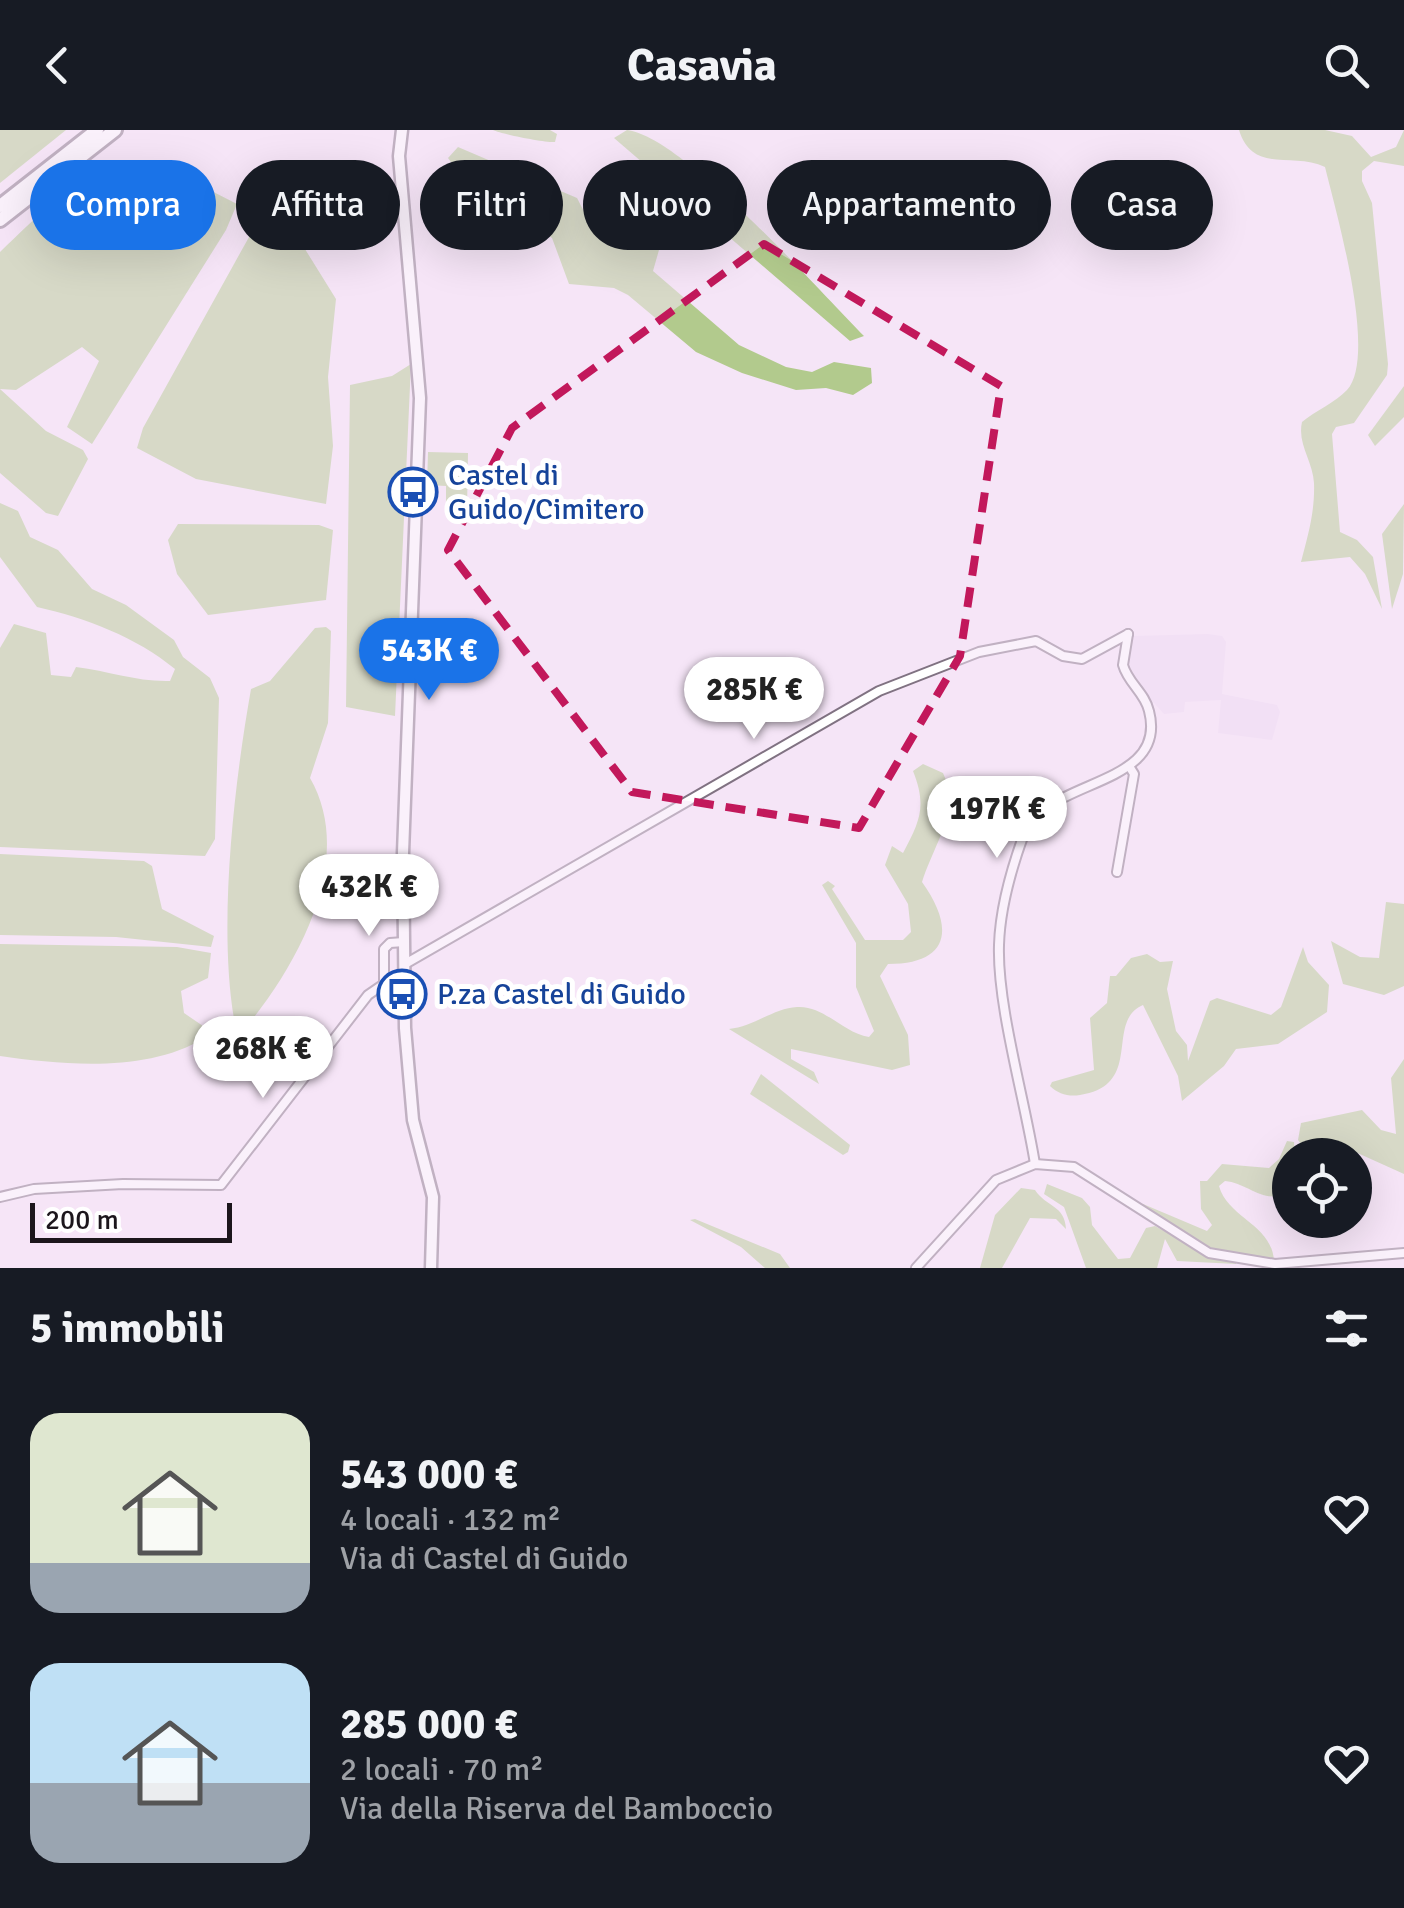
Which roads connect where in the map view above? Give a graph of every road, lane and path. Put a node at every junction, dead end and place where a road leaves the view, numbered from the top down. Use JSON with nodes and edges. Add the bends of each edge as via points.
{"nodes":[{"id":1,"x":97,"y":130,"type":"edge"},
{"id":2,"x":115,"y":130,"type":"edge"},
{"id":3,"x":402,"y":130,"type":"edge"},
{"id":4,"x":0,"y":206,"type":"edge"},
{"id":5,"x":0,"y":220,"type":"edge"},
{"id":6,"x":1129,"y":766,"type":"junction"},
{"id":7,"x":1116,"y":872,"type":"dead end"},
{"id":8,"x":404,"y":942,"type":"junction"},
{"id":9,"x":405,"y":964,"type":"junction"},
{"id":10,"x":1035,"y":1164,"type":"junction"},
{"id":11,"x":0,"y":1197,"type":"edge"},
{"id":12,"x":1404,"y":1253,"type":"edge"},
{"id":13,"x":431,"y":1268,"type":"edge"},
{"id":14,"x":916,"y":1268,"type":"edge"}],
"edges":[{"from":1,"to":4,"type":"highway"},
{"from":2,"to":5,"type":"highway"},
{"from":3,"to":8,"type":"street","via":[[420,398]]},
{"from":6,"to":7,"type":"street","via":[[1134,774]]},
{"from":6,"to":9,"type":"street","via":[[1146,746],[1151,722],[1148,704],[1123,666],[1128,634],[1082,659],[1034,641],[980,652],[879,691]]},
{"from":6,"to":10,"type":"street","via":[[1039,810],[1016,862],[999,958]]},
{"from":8,"to":9,"type":"street"},
{"from":8,"to":11,"type":"street","via":[[384,950],[384,984],[221,1185],[123,1184]]},
{"from":9,"to":13,"type":"street","via":[[410,1096],[433,1197]]},
{"from":10,"to":12,"type":"street","via":[[1074,1167],[1209,1252],[1272,1264]]},
{"from":10,"to":14,"type":"street","via":[[996,1180]]}]}
